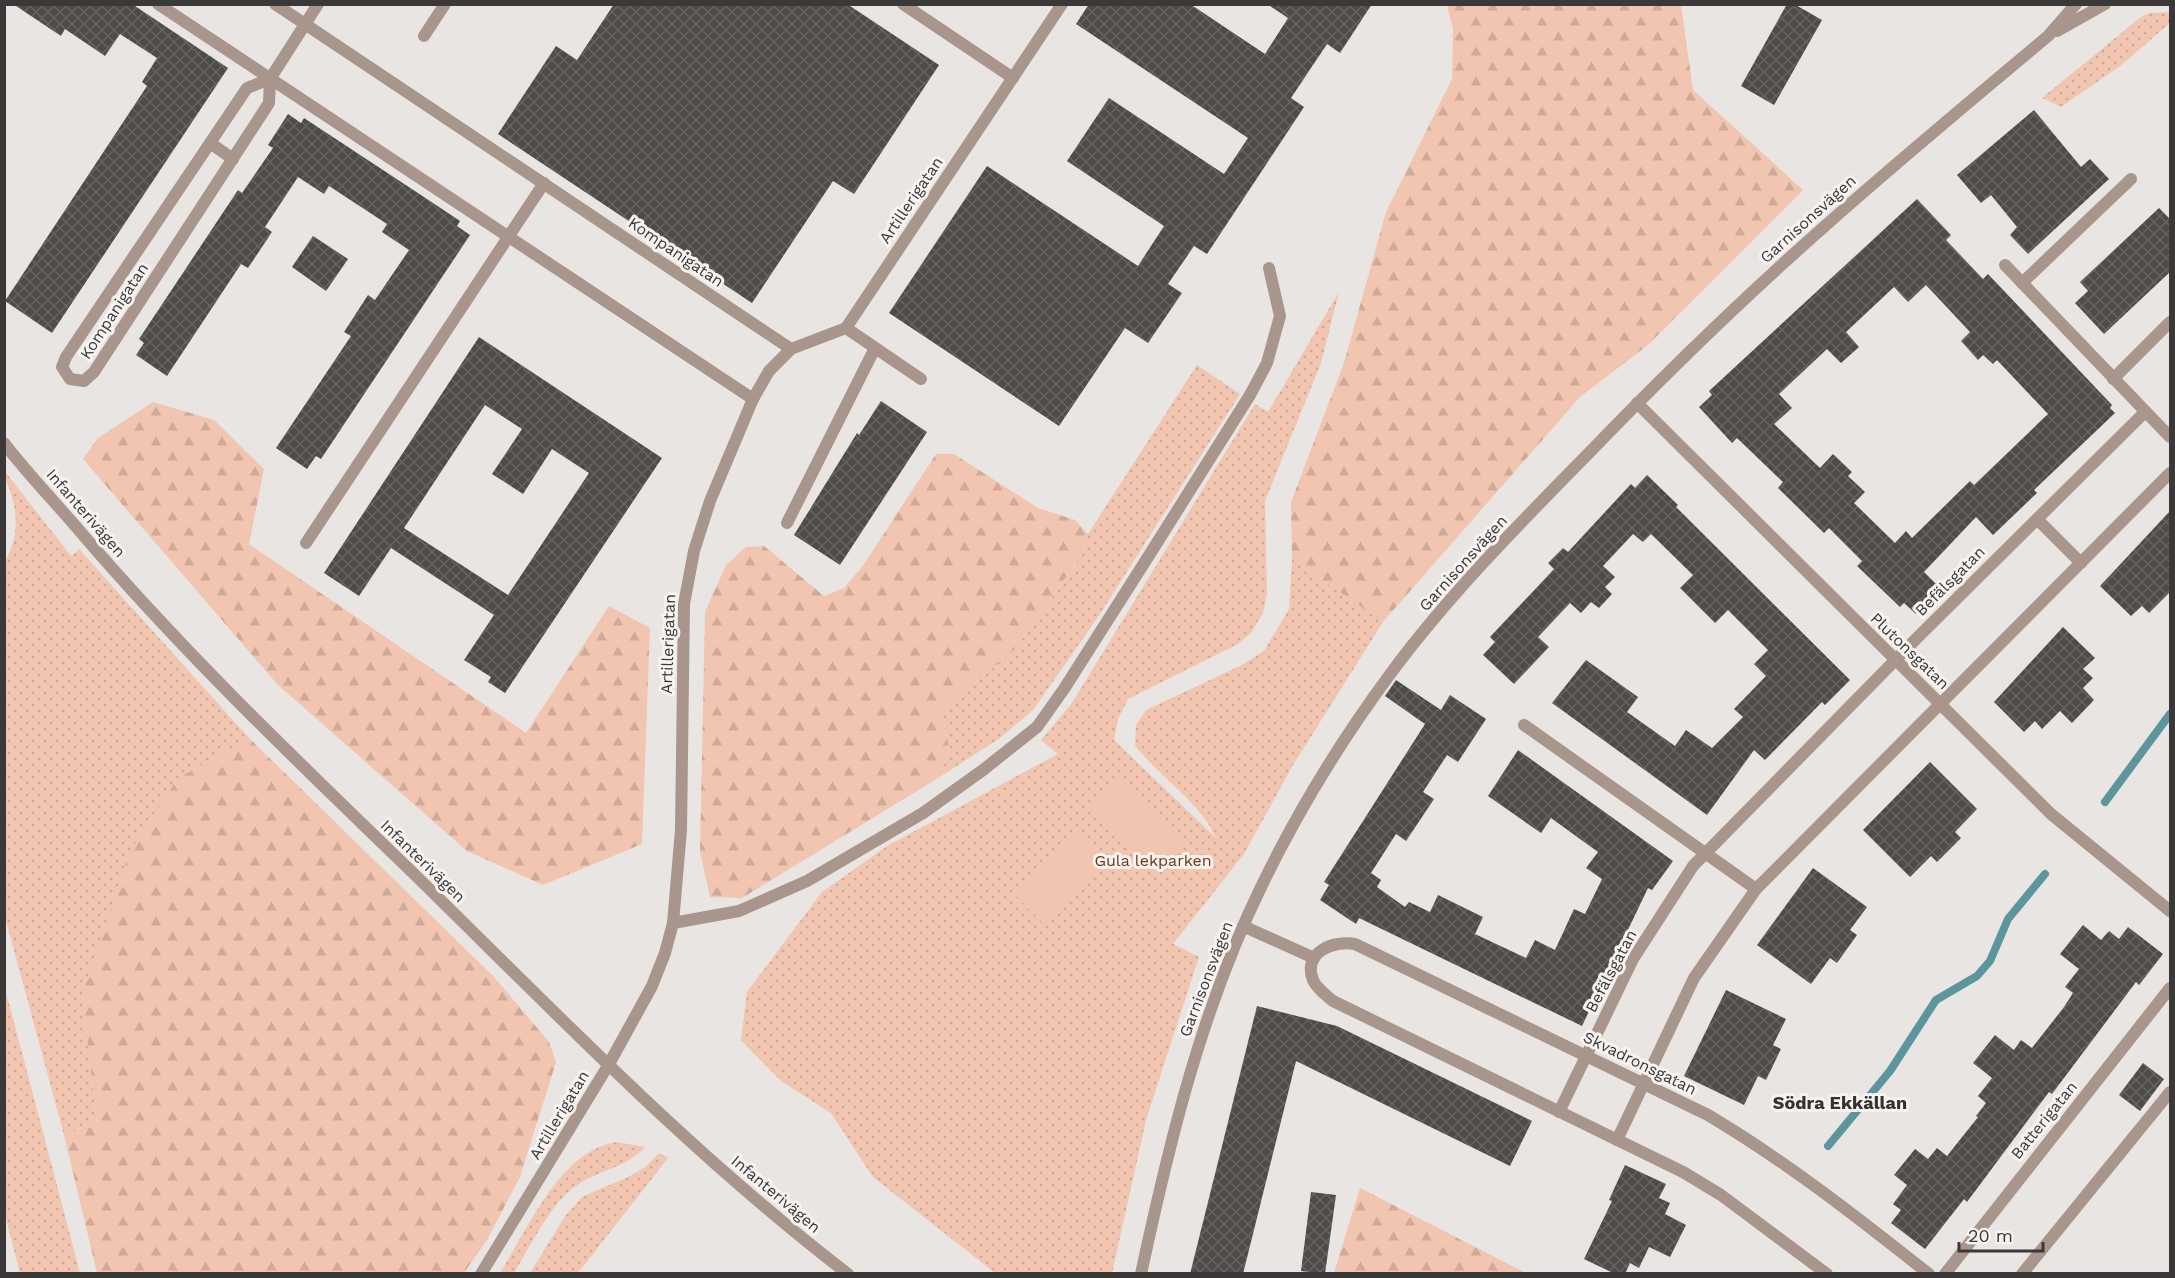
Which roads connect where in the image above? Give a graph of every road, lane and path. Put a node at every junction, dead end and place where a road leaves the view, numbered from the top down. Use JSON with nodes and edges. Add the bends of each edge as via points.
{"nodes":[{"id":1,"x":158,"y":4,"type":"edge"},
{"id":2,"x":275,"y":4,"type":"edge"},
{"id":3,"x":318,"y":4,"type":"edge"},
{"id":4,"x":445,"y":4,"type":"edge"},
{"id":5,"x":903,"y":4,"type":"edge"},
{"id":6,"x":1062,"y":4,"type":"edge"},
{"id":7,"x":2076,"y":4,"type":"edge"},
{"id":8,"x":2105,"y":4,"type":"edge"},
{"id":9,"x":305,"y":25,"type":"junction"},
{"id":10,"x":424,"y":36,"type":"dead end"},
{"id":11,"x":2048,"y":36,"type":"junction"},
{"id":12,"x":1013,"y":78,"type":"junction"},
{"id":13,"x":270,"y":79,"type":"junction"},
{"id":14,"x":210,"y":142,"type":"junction"},
{"id":15,"x":233,"y":159,"type":"junction"},
{"id":16,"x":2131,"y":179,"type":"dead end"},
{"id":17,"x":544,"y":183,"type":"junction"},
{"id":18,"x":509,"y":236,"type":"junction"},
{"id":19,"x":2005,"y":265,"type":"dead end"},
{"id":20,"x":1269,"y":268,"type":"dead end"},
{"id":21,"x":2022,"y":283,"type":"junction"},
{"id":22,"x":2170,"y":322,"type":"edge"},
{"id":23,"x":846,"y":328,"type":"junction"},
{"id":24,"x":876,"y":348,"type":"junction"},
{"id":25,"x":790,"y":349,"type":"junction"},
{"id":26,"x":2113,"y":378,"type":"junction"},
{"id":27,"x":921,"y":379,"type":"dead end"},
{"id":28,"x":753,"y":399,"type":"junction"},
{"id":29,"x":1637,"y":403,"type":"junction"},
{"id":30,"x":2145,"y":412,"type":"junction"},
{"id":31,"x":2170,"y":437,"type":"edge"},
{"id":32,"x":4,"y":443,"type":"edge"},
{"id":33,"x":2170,"y":473,"type":"edge"},
{"id":34,"x":2037,"y":519,"type":"junction"},
{"id":35,"x":787,"y":523,"type":"dead end"},
{"id":36,"x":306,"y":543,"type":"dead end"},
{"id":37,"x":2081,"y":563,"type":"junction"},
{"id":38,"x":1895,"y":660,"type":"junction"},
{"id":39,"x":1941,"y":704,"type":"junction"},
{"id":40,"x":1524,"y":725,"type":"dead end"},
{"id":41,"x":1704,"y":852,"type":"junction"},
{"id":42,"x":1756,"y":889,"type":"junction"},
{"id":43,"x":2170,"y":910,"type":"edge"},
{"id":44,"x":673,"y":923,"type":"junction"},
{"id":45,"x":1243,"y":926,"type":"junction"},
{"id":46,"x":1314,"y":958,"type":"junction"},
{"id":47,"x":2170,"y":988,"type":"edge"},
{"id":48,"x":1587,"y":1054,"type":"junction"},
{"id":49,"x":609,"y":1064,"type":"junction"},
{"id":50,"x":1644,"y":1083,"type":"junction"},
{"id":51,"x":2170,"y":1092,"type":"edge"},
{"id":52,"x":1559,"y":1112,"type":"junction"},
{"id":53,"x":1617,"y":1140,"type":"junction"},
{"id":54,"x":481,"y":1274,"type":"edge"},
{"id":55,"x":848,"y":1274,"type":"edge"},
{"id":56,"x":1141,"y":1274,"type":"edge"},
{"id":57,"x":1827,"y":1274,"type":"edge"},
{"id":58,"x":1929,"y":1274,"type":"edge"},
{"id":59,"x":1945,"y":1274,"type":"edge"},
{"id":60,"x":2022,"y":1274,"type":"edge"}],
"edges":[{"from":1,"to":13,"type":"street"},
{"from":2,"to":9,"type":"street","name":"Kompanigatan"},
{"from":3,"to":9,"type":"street","name":"Kompanigatan"},
{"from":4,"to":10,"type":"street"},
{"from":5,"to":12,"type":"street"},
{"from":6,"to":12,"type":"street","name":"Artillerigatan"},
{"from":7,"to":11,"type":"street","name":"Garnisonsvägen"},
{"from":8,"to":11,"type":"street","name":"Garnisonsvägen"},
{"from":9,"to":13,"type":"street","name":"Kompanigatan"},
{"from":9,"to":17,"type":"street","name":"Kompanigatan"},
{"from":11,"to":29,"type":"street","name":"Garnisonsvägen","via":[[1823,227]]},
{"from":12,"to":23,"type":"street","name":"Artillerigatan"},
{"from":13,"to":14,"type":"street","name":"Kompanigatan","via":[[247,88]]},
{"from":13,"to":15,"type":"street","name":"Kompanigatan","via":[[269,103]]},
{"from":13,"to":18,"type":"street"},
{"from":14,"to":15,"type":"street"},
{"from":14,"to":15,"type":"street","name":"Kompanigatan","via":[[66,357],[62,367],[70,379],[84,381],[94,372]]},
{"from":16,"to":21,"type":"street"},
{"from":17,"to":18,"type":"street"},
{"from":17,"to":25,"type":"street","name":"Kompanigatan"},
{"from":18,"to":28,"type":"street"},
{"from":18,"to":36,"type":"street"},
{"from":19,"to":21,"type":"street"},
{"from":20,"to":44,"type":"street","via":[[1280,316],[1267,363],[1148,557],[1037,727],[923,813],[807,881],[739,911]]},
{"from":21,"to":26,"type":"street"},
{"from":22,"to":26,"type":"street"},
{"from":23,"to":24,"type":"street"},
{"from":23,"to":25,"type":"street","name":"Artillerigatan"},
{"from":24,"to":27,"type":"street"},
{"from":24,"to":35,"type":"street"},
{"from":25,"to":28,"type":"street","name":"Artillerigatan","via":[[769,371]]},
{"from":26,"to":30,"type":"street"},
{"from":28,"to":44,"type":"street","name":"Artillerigatan","via":[[710,501],[694,551],[684,604],[681,830]]},
{"from":29,"to":38,"type":"street","name":"Plutonsgatan"},
{"from":29,"to":45,"type":"street","name":"Garnisonsvägen","via":[[1503,542],[1392,672],[1317,784]]},
{"from":30,"to":31,"type":"street"},
{"from":30,"to":34,"type":"street","name":"Befälsgatan"},
{"from":32,"to":49,"type":"street","name":"Infanterivägen","via":[[111,568],[219,681]]},
{"from":33,"to":37,"type":"street"},
{"from":34,"to":37,"type":"street"},
{"from":34,"to":38,"type":"street","name":"Befälsgatan"},
{"from":37,"to":39,"type":"street"},
{"from":38,"to":39,"type":"street","name":"Plutonsgatan"},
{"from":38,"to":41,"type":"street","name":"Befälsgatan"},
{"from":39,"to":42,"type":"street"},
{"from":39,"to":43,"type":"street","name":"Plutonsgatan","via":[[2051,814]]},
{"from":40,"to":41,"type":"street"},
{"from":41,"to":42,"type":"street"},
{"from":41,"to":48,"type":"street","name":"Befälsgatan","via":[[1640,947]]},
{"from":42,"to":50,"type":"street","via":[[1694,978]]},
{"from":44,"to":49,"type":"street","name":"Artillerigatan","via":[[652,986]]},
{"from":45,"to":46,"type":"street"},
{"from":45,"to":56,"type":"street","name":"Garnisonsvägen","via":[[1215,994],[1181,1104]]},
{"from":46,"to":48,"type":"street","name":"Skvadronsgatan","via":[[1329,944],[1355,944]]},
{"from":46,"to":52,"type":"street","via":[[1313,980],[1333,1001]]},
{"from":47,"to":59,"type":"street","name":"Batterigatan"},
{"from":48,"to":50,"type":"street","name":"Skvadronsgatan"},
{"from":48,"to":52,"type":"street","name":"Befälsgatan"},
{"from":49,"to":54,"type":"street","name":"Artillerigatan"},
{"from":49,"to":55,"type":"street","name":"Infanterivägen","via":[[782,1223]]},
{"from":50,"to":53,"type":"street"},
{"from":50,"to":58,"type":"street","name":"Skvadronsgatan","via":[[1760,1146],[1830,1195]]},
{"from":51,"to":60,"type":"street"},
{"from":52,"to":53,"type":"street"},
{"from":53,"to":57,"type":"street","via":[[1721,1195]]}]}
